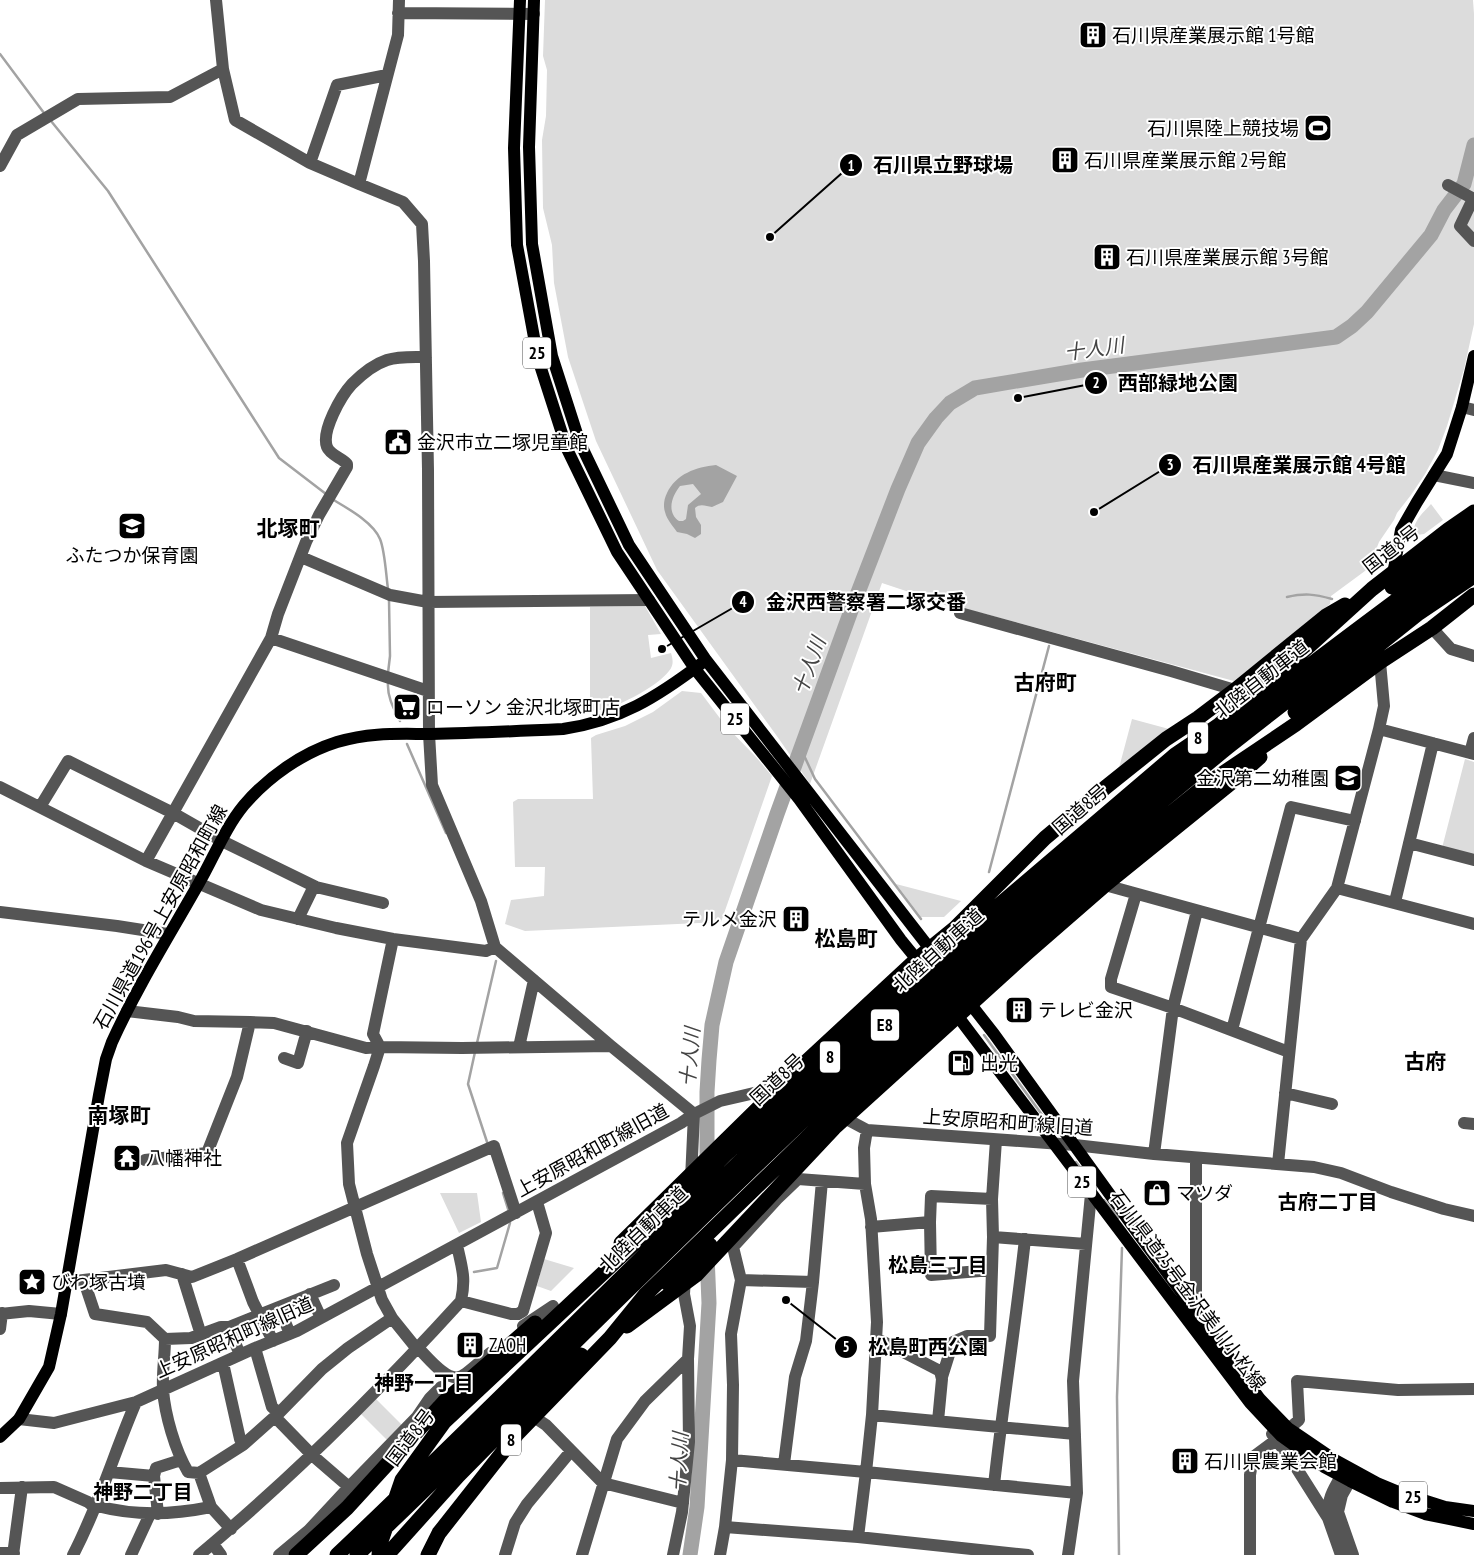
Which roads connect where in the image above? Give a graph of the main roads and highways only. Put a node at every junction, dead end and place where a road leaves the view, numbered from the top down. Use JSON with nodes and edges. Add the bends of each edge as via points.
{"nodes":[{"id":1,"x":520,"y":0,"type":"edge"},
{"id":2,"x":534,"y":0,"type":"edge"},
{"id":3,"x":1474,"y":356,"type":"edge"},
{"id":4,"x":1468,"y":409,"type":"edge"},
{"id":5,"x":1474,"y":512,"type":"edge"},
{"id":6,"x":1474,"y":527,"type":"edge"},
{"id":7,"x":1454,"y":540,"type":"junction"},
{"id":8,"x":1474,"y":543,"type":"edge"},
{"id":9,"x":1474,"y":560,"type":"edge"},
{"id":10,"x":1393,"y":574,"type":"junction"},
{"id":11,"x":1474,"y":576,"type":"edge"},
{"id":12,"x":1372,"y":589,"type":"junction"},
{"id":13,"x":1450,"y":594,"type":"junction"},
{"id":14,"x":1474,"y":596,"type":"edge"},
{"id":15,"x":1432,"y":628,"type":"junction"},
{"id":16,"x":706,"y":660,"type":"junction"},
{"id":17,"x":695,"y":668,"type":"junction"},
{"id":18,"x":1296,"y":724,"type":"junction"},
{"id":19,"x":779,"y":764,"type":"junction"},
{"id":20,"x":1207,"y":784,"type":"junction"},
{"id":21,"x":801,"y":793,"type":"junction"},
{"id":22,"x":977,"y":906,"type":"junction"},
{"id":23,"x":930,"y":948,"type":"junction"},
{"id":24,"x":917,"y":959,"type":"junction"},
{"id":25,"x":970,"y":1004,"type":"junction"},
{"id":26,"x":957,"y":1016,"type":"junction"},
{"id":27,"x":829,"y":1134,"type":"junction"},
{"id":28,"x":610,"y":1338,"type":"junction"},
{"id":29,"x":513,"y":1343,"type":"junction"},
{"id":30,"x":444,"y":1422,"type":"junction"},
{"id":31,"x":517,"y":1434,"type":"junction"},
{"id":32,"x":1282,"y":1435,"type":"junction"},
{"id":33,"x":0,"y":1437,"type":"edge"},
{"id":34,"x":1348,"y":1474,"type":"junction"},
{"id":35,"x":1474,"y":1511,"type":"edge"},
{"id":36,"x":417,"y":1521,"type":"junction"},
{"id":37,"x":1474,"y":1524,"type":"edge"},
{"id":38,"x":296,"y":1555,"type":"edge"},
{"id":39,"x":337,"y":1555,"type":"edge"},
{"id":40,"x":357,"y":1555,"type":"edge"},
{"id":41,"x":379,"y":1555,"type":"edge"},
{"id":42,"x":387,"y":1555,"type":"edge"},
{"id":43,"x":428,"y":1555,"type":"edge"}],
"edges":[{"from":1,"to":17,"type":"main road","number":"25","via":[[514,148],[517,245],[538,359],[567,448],[617,552]]},
{"from":2,"to":16,"type":"main road","number":"25","via":[[529,148],[532,244],[552,356],[580,443],[629,545]]},
{"from":3,"to":4,"type":"main road"},
{"from":4,"to":10,"type":"main road","via":[[1448,454],[1401,530]]},
{"from":5,"to":10,"type":"highway","name":"国道8号","number":"8"},
{"from":6,"to":7,"type":"highway"},
{"from":7,"to":10,"type":"highway"},
{"from":7,"to":22,"type":"highway","via":[[1211,726],[1150,761],[1035,861]]},
{"from":8,"to":39,"type":"highway","name":"北陸自動車道","number":"E8","via":[[1219,736],[921,991]]},
{"from":9,"to":40,"type":"highway","name":"北陸自動車道","number":"E8","via":[[1216,757],[952,983],[782,1141]]},
{"from":10,"to":12,"type":"highway","name":"国道8号","number":"8"},
{"from":11,"to":13,"type":"highway"},
{"from":12,"to":22,"type":"highway","via":[[1326,616],[1235,690],[1106,787],[1045,838]]},
{"from":12,"to":30,"type":"highway","name":"国道8号","number":"8","via":[[1219,724],[1175,755],[912,981]]},
{"from":13,"to":15,"type":"highway","via":[[1435,609]]},
{"from":13,"to":20,"type":"highway","via":[[1420,613]]},
{"from":14,"to":15,"type":"highway","number":"8"},
{"from":15,"to":18,"type":"highway","number":"8"},
{"from":16,"to":17,"type":"main road","name":"石川県道196号上安原昭和町線"},
{"from":16,"to":19,"type":"main road","number":"25"},
{"from":17,"to":19,"type":"main road","number":"25"},
{"from":17,"to":33,"type":"main road","name":"石川県道196号上安原昭和町線","via":[[634,708],[584,726],[563,730],[385,733],[336,742],[295,761],[244,805],[168,934],[112,1042],[99,1094],[49,1367],[19,1419]]},
{"from":18,"to":20,"type":"highway","number":"8"},
{"from":18,"to":25,"type":"highway","number":"8"},
{"from":19,"to":21,"type":"main road","number":"25"},
{"from":20,"to":28,"type":"highway","number":"8","via":[[1104,868],[846,1101],[669,1270]]},
{"from":21,"to":23,"type":"main road","name":"石川県道25号金沢美川小松線","number":"25"},
{"from":21,"to":24,"type":"main road","name":"石川県道25号金沢美川小松線","number":"25"},
{"from":22,"to":23,"type":"highway"},
{"from":23,"to":24,"type":"highway"},
{"from":23,"to":25,"type":"main road","name":"石川県道25号金沢美川小松線","number":"25"},
{"from":24,"to":26,"type":"main road","name":"石川県道25号金沢美川小松線","number":"25"},
{"from":24,"to":29,"type":"highway","via":[[742,1123],[572,1291]]},
{"from":25,"to":26,"type":"highway","number":"8"},
{"from":25,"to":32,"type":"main road","name":"石川県道25号金沢美川小松線","number":"25","via":[[1260,1399]]},
{"from":26,"to":27,"type":"highway","number":"8"},
{"from":26,"to":32,"type":"main road","name":"石川県道25号金沢美川小松線","number":"25","via":[[1250,1403]]},
{"from":27,"to":28,"type":"highway","number":"8","via":[[731,1245],[691,1279]]},
{"from":27,"to":36,"type":"highway","via":[[779,1177],[674,1280],[612,1325],[526,1407]]},
{"from":28,"to":31,"type":"highway","number":"8"},
{"from":29,"to":30,"type":"highway","via":[[452,1409]]},
{"from":29,"to":38,"type":"highway","via":[[444,1402],[347,1508]]},
{"from":30,"to":41,"type":"highway","name":"国道8号","number":"8","via":[[402,1480]]},
{"from":31,"to":36,"type":"highway"},
{"from":31,"to":43,"type":"highway","number":"8","via":[[439,1533]]},
{"from":32,"to":34,"type":"main road","name":"石川県道25号金沢美川小松線","number":"25","via":[[1324,1467]]},
{"from":34,"to":35,"type":"main road","name":"石川県道25号金沢美川小松線","number":"25","via":[[1445,1507]]},
{"from":34,"to":37,"type":"main road","name":"石川県道25号金沢美川小松線","number":"25","via":[[1392,1502],[1426,1514]]},
{"from":36,"to":42,"type":"highway"}]}
